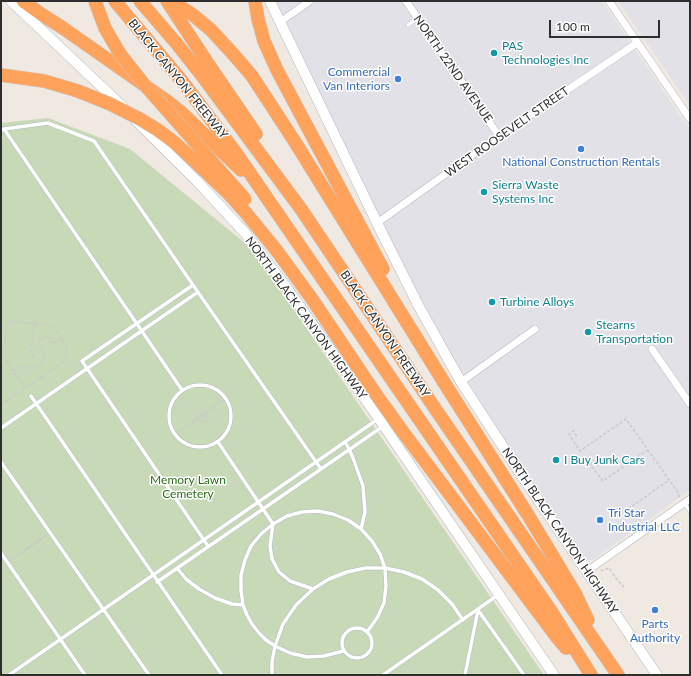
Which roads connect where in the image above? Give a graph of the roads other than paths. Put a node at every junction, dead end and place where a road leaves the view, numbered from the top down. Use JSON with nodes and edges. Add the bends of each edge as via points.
{"nodes":[{"id":1,"x":11,"y":1,"type":"edge"},
{"id":2,"x":23,"y":1,"type":"edge"},
{"id":3,"x":95,"y":1,"type":"edge"},
{"id":4,"x":115,"y":1,"type":"edge"},
{"id":5,"x":140,"y":1,"type":"edge"},
{"id":6,"x":167,"y":1,"type":"edge"},
{"id":7,"x":172,"y":1,"type":"edge"},
{"id":8,"x":255,"y":1,"type":"edge"},
{"id":9,"x":270,"y":1,"type":"edge"},
{"id":10,"x":310,"y":1,"type":"edge"},
{"id":11,"x":406,"y":1,"type":"edge"},
{"id":12,"x":609,"y":1,"type":"edge"},
{"id":13,"x":418,"y":18,"type":"junction"},
{"id":14,"x":280,"y":22,"type":"junction"},
{"id":15,"x":408,"y":25,"type":"dead end"},
{"id":16,"x":637,"y":43,"type":"junction"},
{"id":17,"x":1,"y":75,"type":"edge"},
{"id":18,"x":690,"y":119,"type":"edge"},
{"id":19,"x":3,"y":129,"type":"edge"},
{"id":20,"x":499,"y":136,"type":"junction"},
{"id":21,"x":263,"y":192,"type":"junction"},
{"id":22,"x":301,"y":209,"type":"junction"},
{"id":23,"x":377,"y":223,"type":"junction"},
{"id":24,"x":279,"y":249,"type":"junction"},
{"id":25,"x":193,"y":285,"type":"junction"},
{"id":26,"x":198,"y":292,"type":"junction"},
{"id":27,"x":137,"y":324,"type":"junction"},
{"id":28,"x":535,"y":329,"type":"dead end"},
{"id":29,"x":142,"y":331,"type":"junction"},
{"id":30,"x":414,"y":333,"type":"junction"},
{"id":31,"x":652,"y":349,"type":"dead end"},
{"id":32,"x":87,"y":369,"type":"junction"},
{"id":33,"x":461,"y":382,"type":"junction"},
{"id":34,"x":182,"y":390,"type":"junction"},
{"id":35,"x":31,"y":396,"type":"dead end"},
{"id":36,"x":36,"y":403,"type":"junction"},
{"id":37,"x":690,"y":404,"type":"edge"},
{"id":38,"x":381,"y":422,"type":"junction"},
{"id":39,"x":1,"y":428,"type":"edge"},
{"id":40,"x":218,"y":442,"type":"junction"},
{"id":41,"x":345,"y":442,"type":"junction"},
{"id":42,"x":349,"y":449,"type":"junction"},
{"id":43,"x":1,"y":462,"type":"edge"},
{"id":44,"x":316,"y":462,"type":"junction"},
{"id":45,"x":320,"y":469,"type":"junction"},
{"id":46,"x":684,"y":500,"type":"edge"},
{"id":47,"x":258,"y":502,"type":"junction"},
{"id":48,"x":263,"y":509,"type":"junction"},
{"id":49,"x":690,"y":511,"type":"edge"},
{"id":50,"x":273,"y":524,"type":"junction"},
{"id":51,"x":361,"y":529,"type":"junction"},
{"id":52,"x":204,"y":540,"type":"junction"},
{"id":53,"x":208,"y":546,"type":"junction"},
{"id":54,"x":1,"y":553,"type":"edge"},
{"id":55,"x":177,"y":568,"type":"junction"},
{"id":56,"x":385,"y":568,"type":"junction"},
{"id":57,"x":587,"y":571,"type":"junction"},
{"id":58,"x":153,"y":575,"type":"junction"},
{"id":59,"x":158,"y":582,"type":"junction"},
{"id":60,"x":313,"y":589,"type":"junction"},
{"id":61,"x":499,"y":595,"type":"junction"},
{"id":62,"x":243,"y":605,"type":"junction"},
{"id":63,"x":104,"y":610,"type":"junction"},
{"id":64,"x":478,"y":610,"type":"junction"},
{"id":65,"x":463,"y":620,"type":"junction"},
{"id":66,"x":367,"y":632,"type":"junction"},
{"id":67,"x":60,"y":640,"type":"junction"},
{"id":68,"x":275,"y":646,"type":"junction"},
{"id":69,"x":343,"y":651,"type":"junction"},
{"id":70,"x":615,"y":671,"type":"edge"},
{"id":71,"x":9,"y":675,"type":"edge"},
{"id":72,"x":85,"y":675,"type":"edge"},
{"id":73,"x":149,"y":675,"type":"edge"},
{"id":74,"x":222,"y":675,"type":"edge"},
{"id":75,"x":272,"y":675,"type":"edge"},
{"id":76,"x":383,"y":675,"type":"edge"},
{"id":77,"x":465,"y":675,"type":"edge"},
{"id":78,"x":524,"y":675,"type":"edge"},
{"id":79,"x":554,"y":675,"type":"edge"},
{"id":80,"x":590,"y":675,"type":"edge"},
{"id":81,"x":657,"y":675,"type":"edge"}],
"edges":[{"from":1,"to":38,"type":"main road","name":"NORTH BLACK CANYON HIGHWAY","via":[[128,112],[245,233]]},
{"from":2,"to":21,"type":"highway","via":[[182,112]]},
{"from":3,"to":24,"type":"highway","bridge":true,"via":[[105,28],[125,60],[253,208]]},
{"from":4,"to":21,"type":"highway","name":"BLACK CANYON FREEWAY","via":[[196,100]]},
{"from":5,"to":22,"type":"highway","name":"BLACK CANYON FREEWAY","via":[[203,77]]},
{"from":6,"to":22,"type":"highway","via":[[267,151]]},
{"from":7,"to":30,"type":"highway","via":[[211,30],[252,76]]},
{"from":8,"to":30,"type":"highway","via":[[264,41],[277,70],[396,292]]},
{"from":9,"to":14,"type":"main road","name":"NORTH BLACK CANYON HIGHWAY"},
{"from":10,"to":14,"type":"street"},
{"from":11,"to":13,"type":"street","name":"NORTH 22ND AVENUE"},
{"from":12,"to":16,"type":"street"},
{"from":13,"to":15,"type":"lane"},
{"from":13,"to":20,"type":"street","name":"NORTH 22ND AVENUE"},
{"from":14,"to":23,"type":"main road","name":"NORTH BLACK CANYON HIGHWAY"},
{"from":16,"to":18,"type":"street"},
{"from":16,"to":20,"type":"street","name":"WEST ROOSEVELT STREET"},
{"from":17,"to":24,"type":"highway","bridge":true,"via":[[44,81],[78,91],[110,104],[158,130],[228,193]]},
{"from":19,"to":25,"type":"lane","via":[[48,123],[94,141]]},
{"from":19,"to":27,"type":"lane"},
{"from":20,"to":23,"type":"street","name":"WEST ROOSEVELT STREET"},
{"from":21,"to":80,"type":"highway","name":"BLACK CANYON FREEWAY","via":[[551,611]]},
{"from":22,"to":70,"type":"highway","name":"BLACK CANYON FREEWAY"},
{"from":23,"to":33,"type":"main road","name":"NORTH BLACK CANYON HIGHWAY"},
{"from":24,"to":80,"type":"highway","via":[[407,438],[556,636]]},
{"from":25,"to":26,"type":"lane"},
{"from":25,"to":27,"type":"lane"},
{"from":26,"to":29,"type":"lane"},
{"from":26,"to":44,"type":"lane"},
{"from":27,"to":29,"type":"lane"},
{"from":27,"to":32,"type":"lane","via":[[82,362]]},
{"from":28,"to":33,"type":"street"},
{"from":29,"to":32,"type":"lane"},
{"from":29,"to":34,"type":"lane"},
{"from":30,"to":70,"type":"highway","via":[[575,593]]},
{"from":31,"to":37,"type":"street"},
{"from":32,"to":36,"type":"lane"},
{"from":32,"to":52,"type":"lane"},
{"from":33,"to":57,"type":"main road","name":"NORTH BLACK CANYON HIGHWAY"},
{"from":34,"to":40,"type":"lane","via":[[170,407],[171,429],[186,444],[197,447]]},
{"from":34,"to":40,"type":"lane","via":[[191,385],[201,384],[220,390],[227,398],[231,407],[231,422],[225,435]]},
{"from":35,"to":36,"type":"lane"},
{"from":36,"to":39,"type":"lane"},
{"from":36,"to":58,"type":"lane"},
{"from":38,"to":41,"type":"lane"},
{"from":38,"to":42,"type":"lane"},
{"from":38,"to":61,"type":"main road","name":"NORTH BLACK CANYON HIGHWAY"},
{"from":40,"to":47,"type":"lane"},
{"from":41,"to":42,"type":"lane"},
{"from":41,"to":44,"type":"lane"},
{"from":42,"to":45,"type":"lane"},
{"from":42,"to":51,"type":"lane","via":[[363,486],[365,512]]},
{"from":43,"to":63,"type":"lane"},
{"from":44,"to":45,"type":"lane"},
{"from":44,"to":47,"type":"lane"},
{"from":45,"to":48,"type":"lane"},
{"from":46,"to":49,"type":"lane"},
{"from":46,"to":57,"type":"street"},
{"from":47,"to":48,"type":"lane"},
{"from":47,"to":52,"type":"lane"},
{"from":48,"to":50,"type":"lane"},
{"from":48,"to":53,"type":"lane"},
{"from":50,"to":51,"type":"lane","via":[[287,516],[318,511],[348,520]]},
{"from":50,"to":60,"type":"lane","via":[[270,546],[272,559],[279,572],[290,581]]},
{"from":50,"to":62,"type":"lane","via":[[251,546],[245,560],[240,590]]},
{"from":51,"to":56,"type":"lane","via":[[372,540]]},
{"from":52,"to":53,"type":"lane"},
{"from":52,"to":58,"type":"lane"},
{"from":53,"to":55,"type":"lane"},
{"from":54,"to":67,"type":"lane"},
{"from":55,"to":59,"type":"lane"},
{"from":55,"to":62,"type":"lane","via":[[186,579],[215,598]]},
{"from":56,"to":60,"type":"lane","via":[[347,572]]},
{"from":56,"to":65,"type":"lane","via":[[404,572],[438,590]]},
{"from":56,"to":66,"type":"lane","via":[[384,603]]},
{"from":57,"to":81,"type":"main road","name":"NORTH BLACK CANYON HIGHWAY"},
{"from":58,"to":59,"type":"lane"},
{"from":58,"to":63,"type":"lane"},
{"from":59,"to":74,"type":"lane"},
{"from":60,"to":68,"type":"lane","via":[[296,605],[283,624]]},
{"from":61,"to":64,"type":"lane"},
{"from":61,"to":79,"type":"main road","name":"NORTH BLACK CANYON HIGHWAY"},
{"from":62,"to":68,"type":"lane","via":[[256,629]]},
{"from":63,"to":67,"type":"lane"},
{"from":63,"to":73,"type":"lane"},
{"from":64,"to":65,"type":"lane"},
{"from":64,"to":77,"type":"lane"},
{"from":64,"to":78,"type":"lane"},
{"from":65,"to":76,"type":"lane"},
{"from":66,"to":69,"type":"lane","via":[[356,628],[344,634],[341,642]]},
{"from":66,"to":69,"type":"lane","via":[[372,640],[368,654],[355,659]]},
{"from":67,"to":71,"type":"lane"},
{"from":67,"to":72,"type":"lane"},
{"from":68,"to":69,"type":"lane","via":[[307,657]]},
{"from":68,"to":75,"type":"lane"}]}
